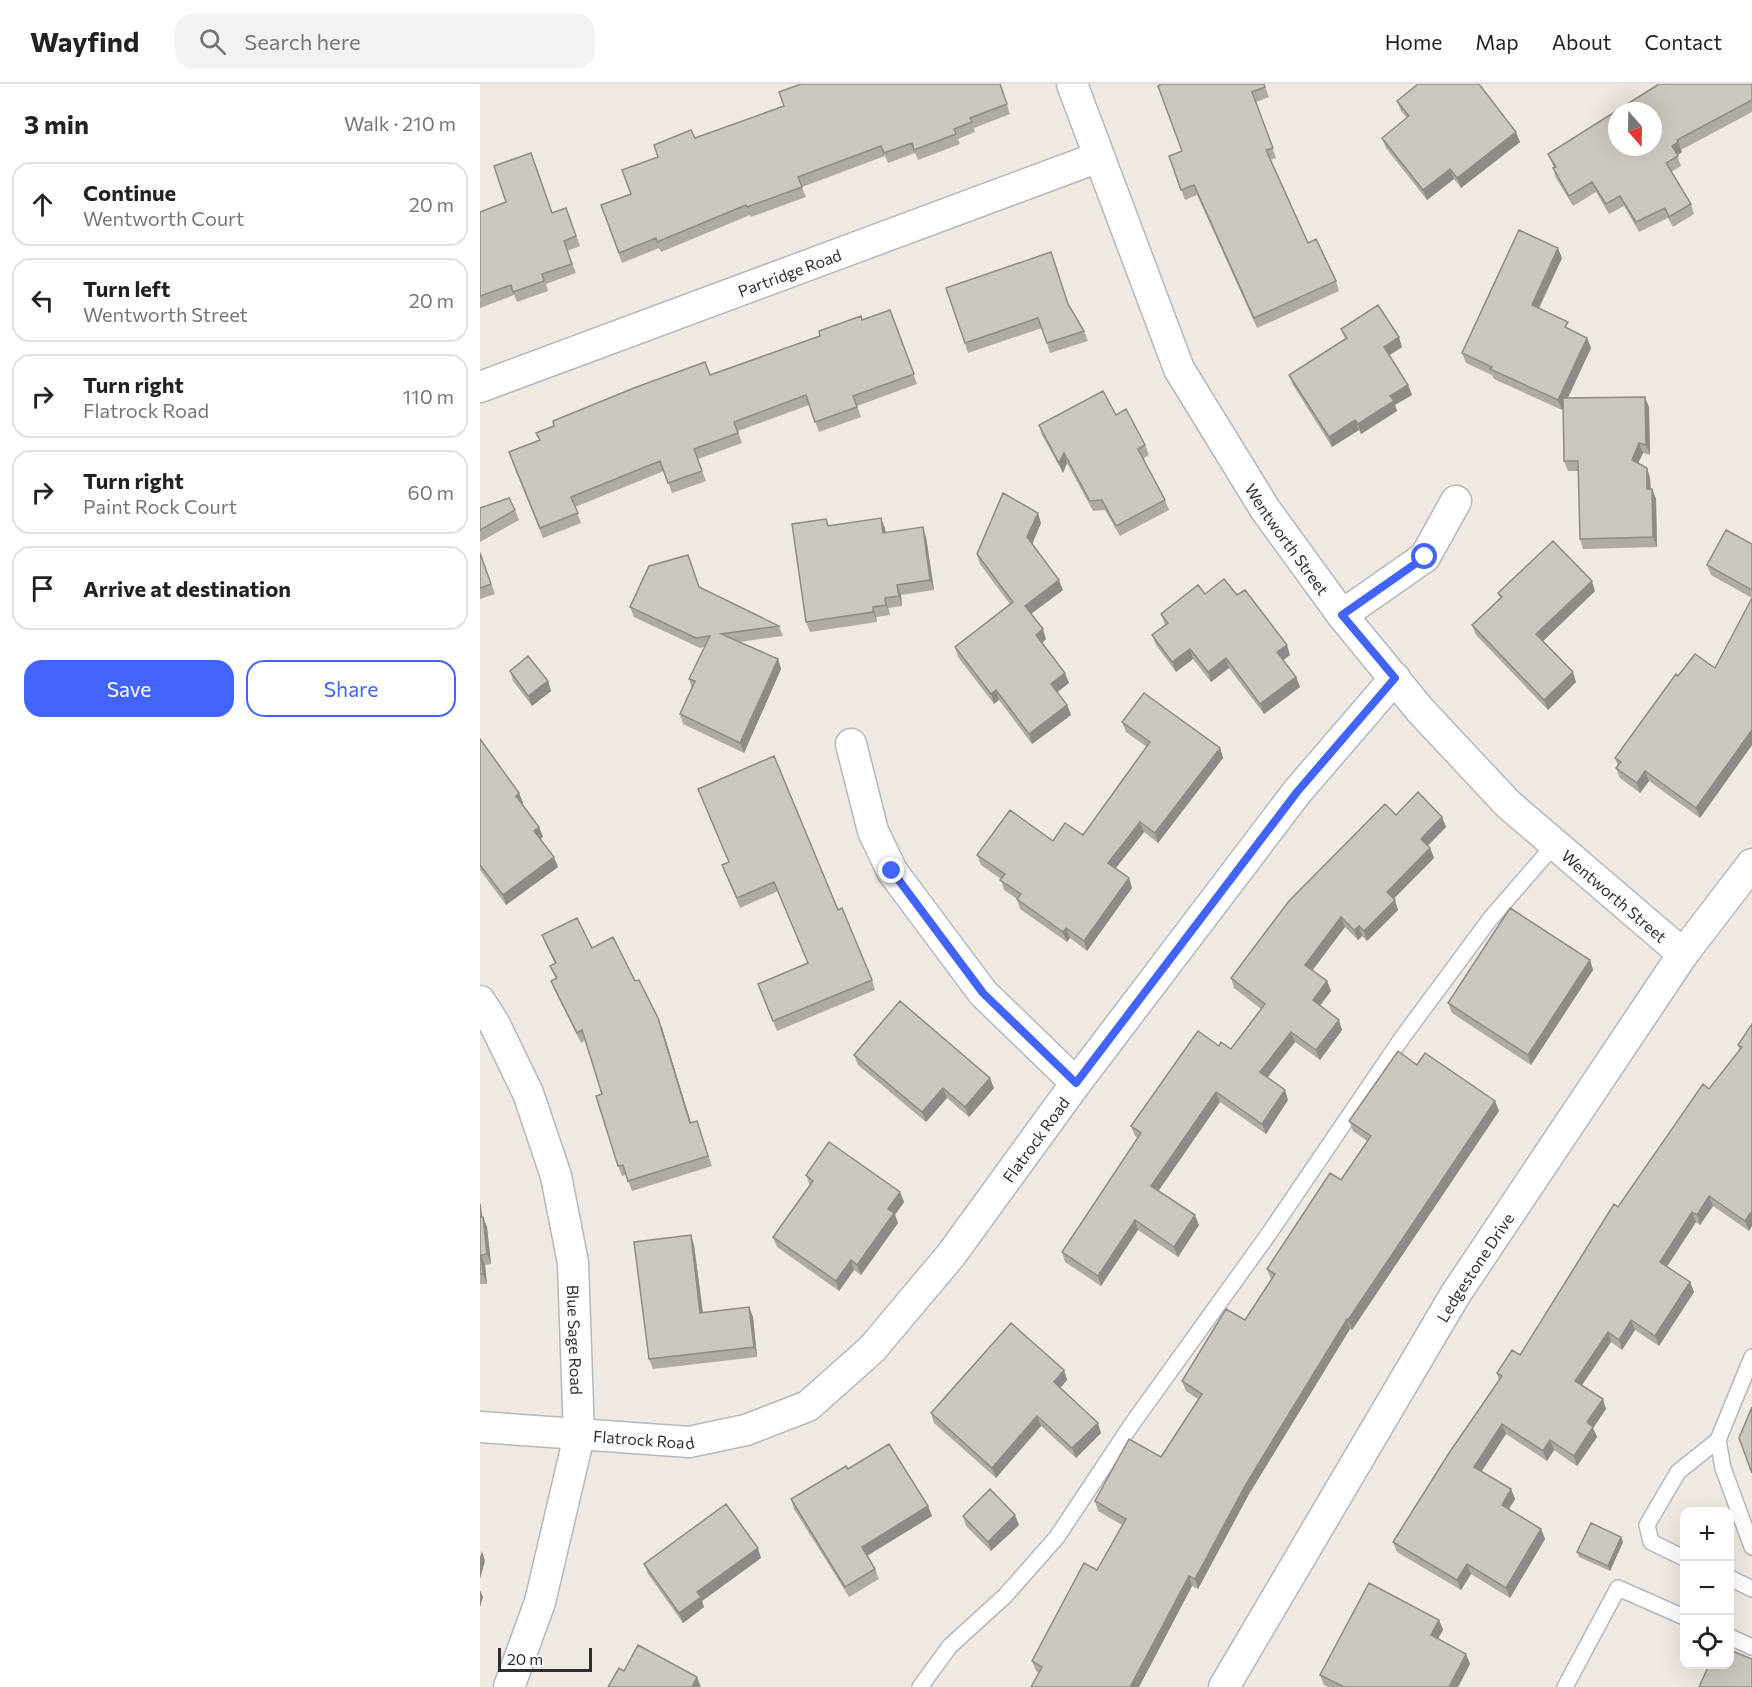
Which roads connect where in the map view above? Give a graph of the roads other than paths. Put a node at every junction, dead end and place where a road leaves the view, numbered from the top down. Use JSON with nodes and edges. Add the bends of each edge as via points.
{"nodes":[{"id":1,"x":1072,"y":84,"type":"edge"},
{"id":2,"x":1099,"y":157,"type":"junction"},
{"id":3,"x":480,"y":387,"type":"edge"},
{"id":4,"x":1456,"y":501,"type":"dead end"},
{"id":5,"x":1342,"y":615,"type":"junction"},
{"id":6,"x":1395,"y":678,"type":"junction"},
{"id":7,"x":851,"y":744,"type":"dead end"},
{"id":8,"x":1555,"y":844,"type":"junction"},
{"id":9,"x":1752,"y":864,"type":"edge"},
{"id":10,"x":1683,"y":954,"type":"junction"},
{"id":11,"x":480,"y":1001,"type":"edge"},
{"id":12,"x":1076,"y":1083,"type":"junction"},
{"id":13,"x":1752,"y":1357,"type":"edge"},
{"id":14,"x":480,"y":1427,"type":"edge"},
{"id":15,"x":579,"y":1436,"type":"junction"},
{"id":16,"x":1718,"y":1440,"type":"junction"},
{"id":17,"x":1752,"y":1547,"type":"edge"},
{"id":18,"x":1680,"y":1556,"type":"edge"},
{"id":19,"x":1734,"y":1580,"type":"edge"},
{"id":20,"x":1752,"y":1589,"type":"edge"},
{"id":21,"x":1680,"y":1615,"type":"edge"},
{"id":22,"x":1734,"y":1639,"type":"edge"},
{"id":23,"x":1752,"y":1647,"type":"edge"},
{"id":24,"x":509,"y":1687,"type":"edge"},
{"id":25,"x":920,"y":1687,"type":"edge"},
{"id":26,"x":1224,"y":1687,"type":"edge"},
{"id":27,"x":1565,"y":1687,"type":"edge"}],
"edges":[{"from":1,"to":2,"type":"street","name":"Wentworth Street"},
{"from":2,"to":3,"type":"street","name":"Partridge Road"},
{"from":2,"to":5,"type":"street","name":"Wentworth Street","via":[[1179,369],[1265,509]]},
{"from":4,"to":5,"type":"street","via":[[1425,557]]},
{"from":5,"to":6,"type":"street","name":"Wentworth Street"},
{"from":6,"to":8,"type":"street","name":"Wentworth Street","via":[[1508,804]]},
{"from":6,"to":12,"type":"street","name":"Flatrock Road","via":[[1297,792]]},
{"from":7,"to":12,"type":"street","via":[[873,831],[892,871],[983,993]]},
{"from":8,"to":10,"type":"street","name":"Wentworth Street"},
{"from":8,"to":25,"type":"lane","via":[[1490,919],[1402,1038],[1268,1235],[1132,1424],[1058,1537],[1013,1588],[950,1646]]},
{"from":9,"to":10,"type":"street","name":"Ledgestone Drive"},
{"from":10,"to":26,"type":"street","name":"Ledgestone Drive","via":[[1455,1295]]},
{"from":11,"to":15,"type":"street","name":"Blue Sage Road","via":[[528,1093],[556,1176],[573,1263]]},
{"from":12,"to":15,"type":"street","name":"Flatrock Road","via":[[944,1264],[872,1350],[808,1406],[746,1430],[689,1442]]},
{"from":13,"to":16,"type":"lane"},
{"from":14,"to":15,"type":"street","name":"Flatrock Road"},
{"from":15,"to":24,"type":"street","name":"Blue Sage Road","via":[[540,1602]]},
{"from":16,"to":17,"type":"lane","via":[[1722,1468]]},
{"from":16,"to":18,"type":"lane","via":[[1678,1472],[1647,1525],[1651,1542]]},
{"from":19,"to":20,"type":"lane"},
{"from":21,"to":27,"type":"lane","via":[[1618,1588]]},
{"from":22,"to":23,"type":"lane"}]}
